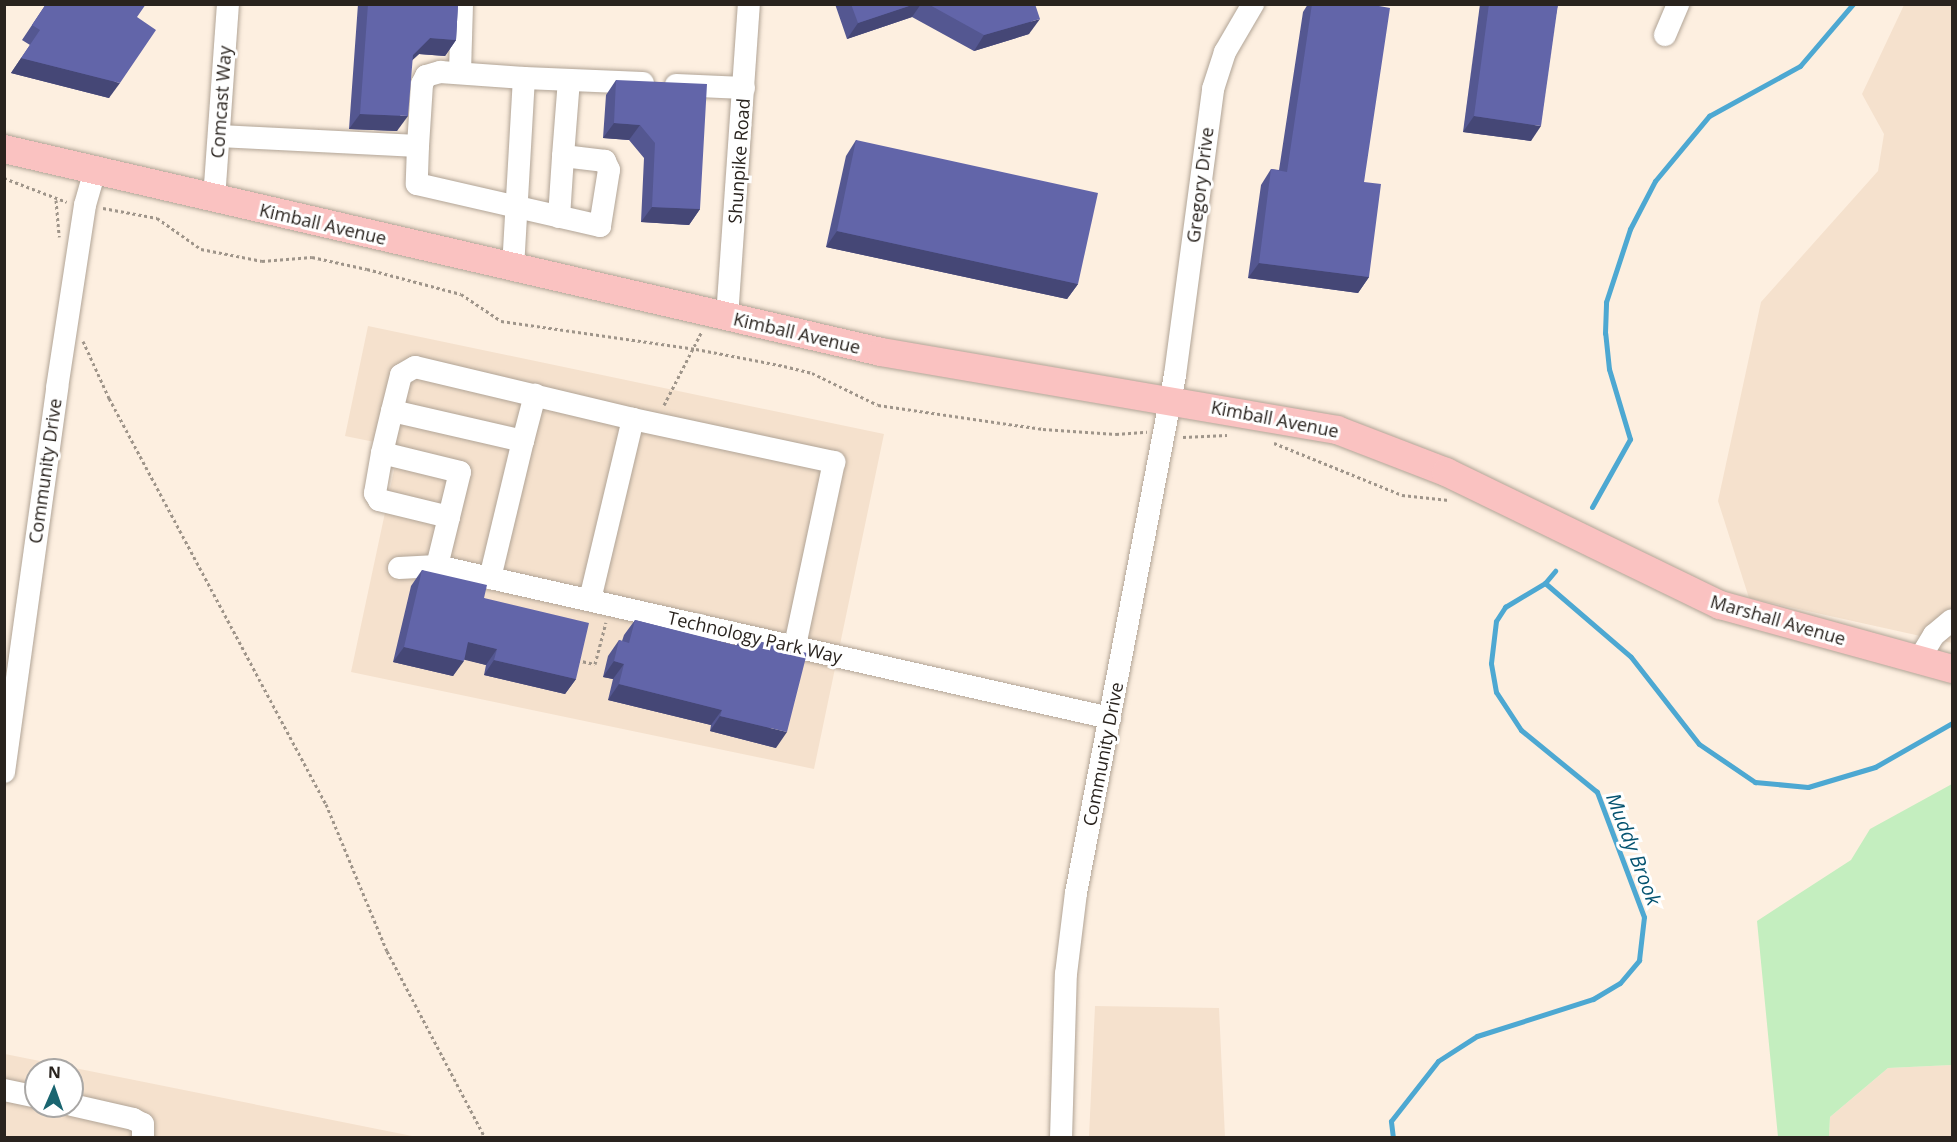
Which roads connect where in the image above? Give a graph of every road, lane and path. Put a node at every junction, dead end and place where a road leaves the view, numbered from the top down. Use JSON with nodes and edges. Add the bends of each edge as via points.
{"nodes":[{"id":1,"x":228,"y":4,"type":"edge"},
{"id":2,"x":462,"y":4,"type":"edge"},
{"id":3,"x":749,"y":4,"type":"edge"},
{"id":4,"x":1253,"y":4,"type":"edge"},
{"id":5,"x":1678,"y":4,"type":"edge"},
{"id":6,"x":1665,"y":35,"type":"dead end"},
{"id":7,"x":460,"y":72,"type":"junction"},
{"id":8,"x":524,"y":78,"type":"junction"},
{"id":9,"x":569,"y":80,"type":"junction"},
{"id":10,"x":744,"y":88,"type":"junction"},
{"id":11,"x":219,"y":136,"type":"junction"},
{"id":12,"x":418,"y":146,"type":"junction"},
{"id":13,"x":4,"y":149,"type":"edge"},
{"id":14,"x":563,"y":156,"type":"junction"},
{"id":15,"x":94,"y":171,"type":"junction"},
{"id":16,"x":4,"y":178,"type":"edge"},
{"id":17,"x":214,"y":199,"type":"junction"},
{"id":18,"x":85,"y":205,"type":"junction"},
{"id":19,"x":517,"y":209,"type":"junction"},
{"id":20,"x":560,"y":218,"type":"junction"},
{"id":21,"x":513,"y":268,"type":"junction"},
{"id":22,"x":715,"y":322,"type":"junction"},
{"id":23,"x":82,"y":339,"type":"dead end"},
{"id":24,"x":696,"y":349,"type":"junction"},
{"id":25,"x":1172,"y":387,"type":"junction"},
{"id":26,"x":535,"y":395,"type":"junction"},
{"id":27,"x":392,"y":411,"type":"junction"},
{"id":28,"x":658,"y":415,"type":"dead end"},
{"id":29,"x":633,"y":419,"type":"junction"},
{"id":30,"x":1235,"y":433,"type":"dead end"},
{"id":31,"x":1163,"y":434,"type":"junction"},
{"id":32,"x":523,"y":441,"type":"junction"},
{"id":33,"x":1271,"y":442,"type":"dead end"},
{"id":34,"x":382,"y":453,"type":"junction"},
{"id":35,"x":1455,"y":501,"type":"dead end"},
{"id":36,"x":449,"y":517,"type":"junction"},
{"id":37,"x":1578,"y":538,"type":"joint"},
{"id":38,"x":437,"y":566,"type":"junction"},
{"id":39,"x":399,"y":568,"type":"dead end"},
{"id":40,"x":490,"y":578,"type":"junction"},
{"id":41,"x":590,"y":600,"type":"junction"},
{"id":42,"x":607,"y":617,"type":"dead end"},
{"id":43,"x":1953,"y":620,"type":"edge"},
{"id":44,"x":795,"y":646,"type":"junction"},
{"id":45,"x":573,"y":659,"type":"edge"},
{"id":46,"x":1943,"y":662,"type":"edge"},
{"id":47,"x":1110,"y":718,"type":"junction"},
{"id":48,"x":4,"y":772,"type":"edge"},
{"id":49,"x":4,"y":1090,"type":"edge"},
{"id":50,"x":24,"y":1094,"type":"edge"},
{"id":51,"x":84,"y":1108,"type":"edge"},
{"id":52,"x":143,"y":1137,"type":"edge"},
{"id":53,"x":485,"y":1137,"type":"edge"},
{"id":54,"x":1061,"y":1137,"type":"edge"}],
"edges":[{"from":1,"to":11,"type":"street","name":"Comcast Way"},
{"from":2,"to":7,"type":"street"},
{"from":3,"to":10,"type":"street","name":"Shunpike Road"},
{"from":4,"to":25,"type":"street","name":"Gregory Drive","via":[[1225,52],[1213,89]]},
{"from":5,"to":6,"type":"street"},
{"from":7,"to":8,"type":"street"},
{"from":7,"to":12,"type":"street","via":[[426,76],[422,84]]},
{"from":8,"to":9,"type":"street"},
{"from":8,"to":19,"type":"street"},
{"from":9,"to":10,"type":"street"},
{"from":9,"to":14,"type":"street"},
{"from":10,"to":22,"type":"street","name":"Shunpike Road"},
{"from":11,"to":12,"type":"street"},
{"from":11,"to":17,"type":"street","name":"Comcast Way"},
{"from":12,"to":19,"type":"street","via":[[417,184]]},
{"from":13,"to":15,"type":"main road","name":"Kimball Avenue"},
{"from":14,"to":20,"type":"street"},
{"from":14,"to":20,"type":"street","via":[[605,160],[609,170],[600,226]]},
{"from":15,"to":17,"type":"main road","name":"Kimball Avenue"},
{"from":15,"to":18,"type":"street","name":"Community Drive"},
{"from":16,"to":18,"type":"path","via":[[56,200]]},
{"from":17,"to":21,"type":"main road","name":"Kimball Avenue"},
{"from":18,"to":24,"type":"path","via":[[157,218],[201,249],[262,261],[312,257],[421,282],[461,294],[506,323]]},
{"from":18,"to":48,"type":"street","name":"Community Drive"},
{"from":19,"to":20,"type":"street"},
{"from":19,"to":21,"type":"street"},
{"from":21,"to":22,"type":"main road","name":"Kimball Avenue"},
{"from":22,"to":24,"type":"path"},
{"from":22,"to":25,"type":"main road","name":"Kimball Avenue","via":[[932,362]]},
{"from":23,"to":53,"type":"path","via":[[109,398],[326,804],[387,951]]},
{"from":24,"to":28,"type":"path"},
{"from":24,"to":31,"type":"path","via":[[812,373],[869,402],[895,408],[1043,429]]},
{"from":25,"to":31,"type":"street","name":"Community Drive"},
{"from":25,"to":37,"type":"main road","name":"Kimball Avenue","via":[[1360,438],[1446,472]]},
{"from":26,"to":27,"type":"street","via":[[415,367],[401,375]]},
{"from":26,"to":29,"type":"street"},
{"from":26,"to":32,"type":"street"},
{"from":27,"to":32,"type":"street"},
{"from":27,"to":34,"type":"street"},
{"from":29,"to":41,"type":"street"},
{"from":29,"to":44,"type":"street","via":[[834,462]]},
{"from":30,"to":31,"type":"path","via":[[1202,439]]},
{"from":31,"to":47,"type":"street","name":"Community Drive"},
{"from":32,"to":40,"type":"street"},
{"from":33,"to":35,"type":"path","via":[[1402,495]]},
{"from":34,"to":36,"type":"street","via":[[375,493],[379,500]]},
{"from":34,"to":36,"type":"street","via":[[460,472]]},
{"from":36,"to":38,"type":"street"},
{"from":37,"to":46,"type":"main road","name":"Marshall Avenue","via":[[1720,605]]},
{"from":38,"to":39,"type":"street","name":"Technology Park Way"},
{"from":38,"to":40,"type":"street","name":"Technology Park Way"},
{"from":40,"to":41,"type":"street","name":"Technology Park Way"},
{"from":41,"to":44,"type":"street","name":"Technology Park Way"},
{"from":42,"to":45,"type":"path","via":[[596,664]]},
{"from":43,"to":46,"type":"street","via":[[1934,635]]},
{"from":44,"to":47,"type":"street","name":"Technology Park Way"},
{"from":47,"to":54,"type":"street","name":"Community Drive","via":[[1070,931]]},
{"from":49,"to":50,"type":"street"},
{"from":51,"to":52,"type":"street","via":[[133,1119],[143,1124]]}]}
